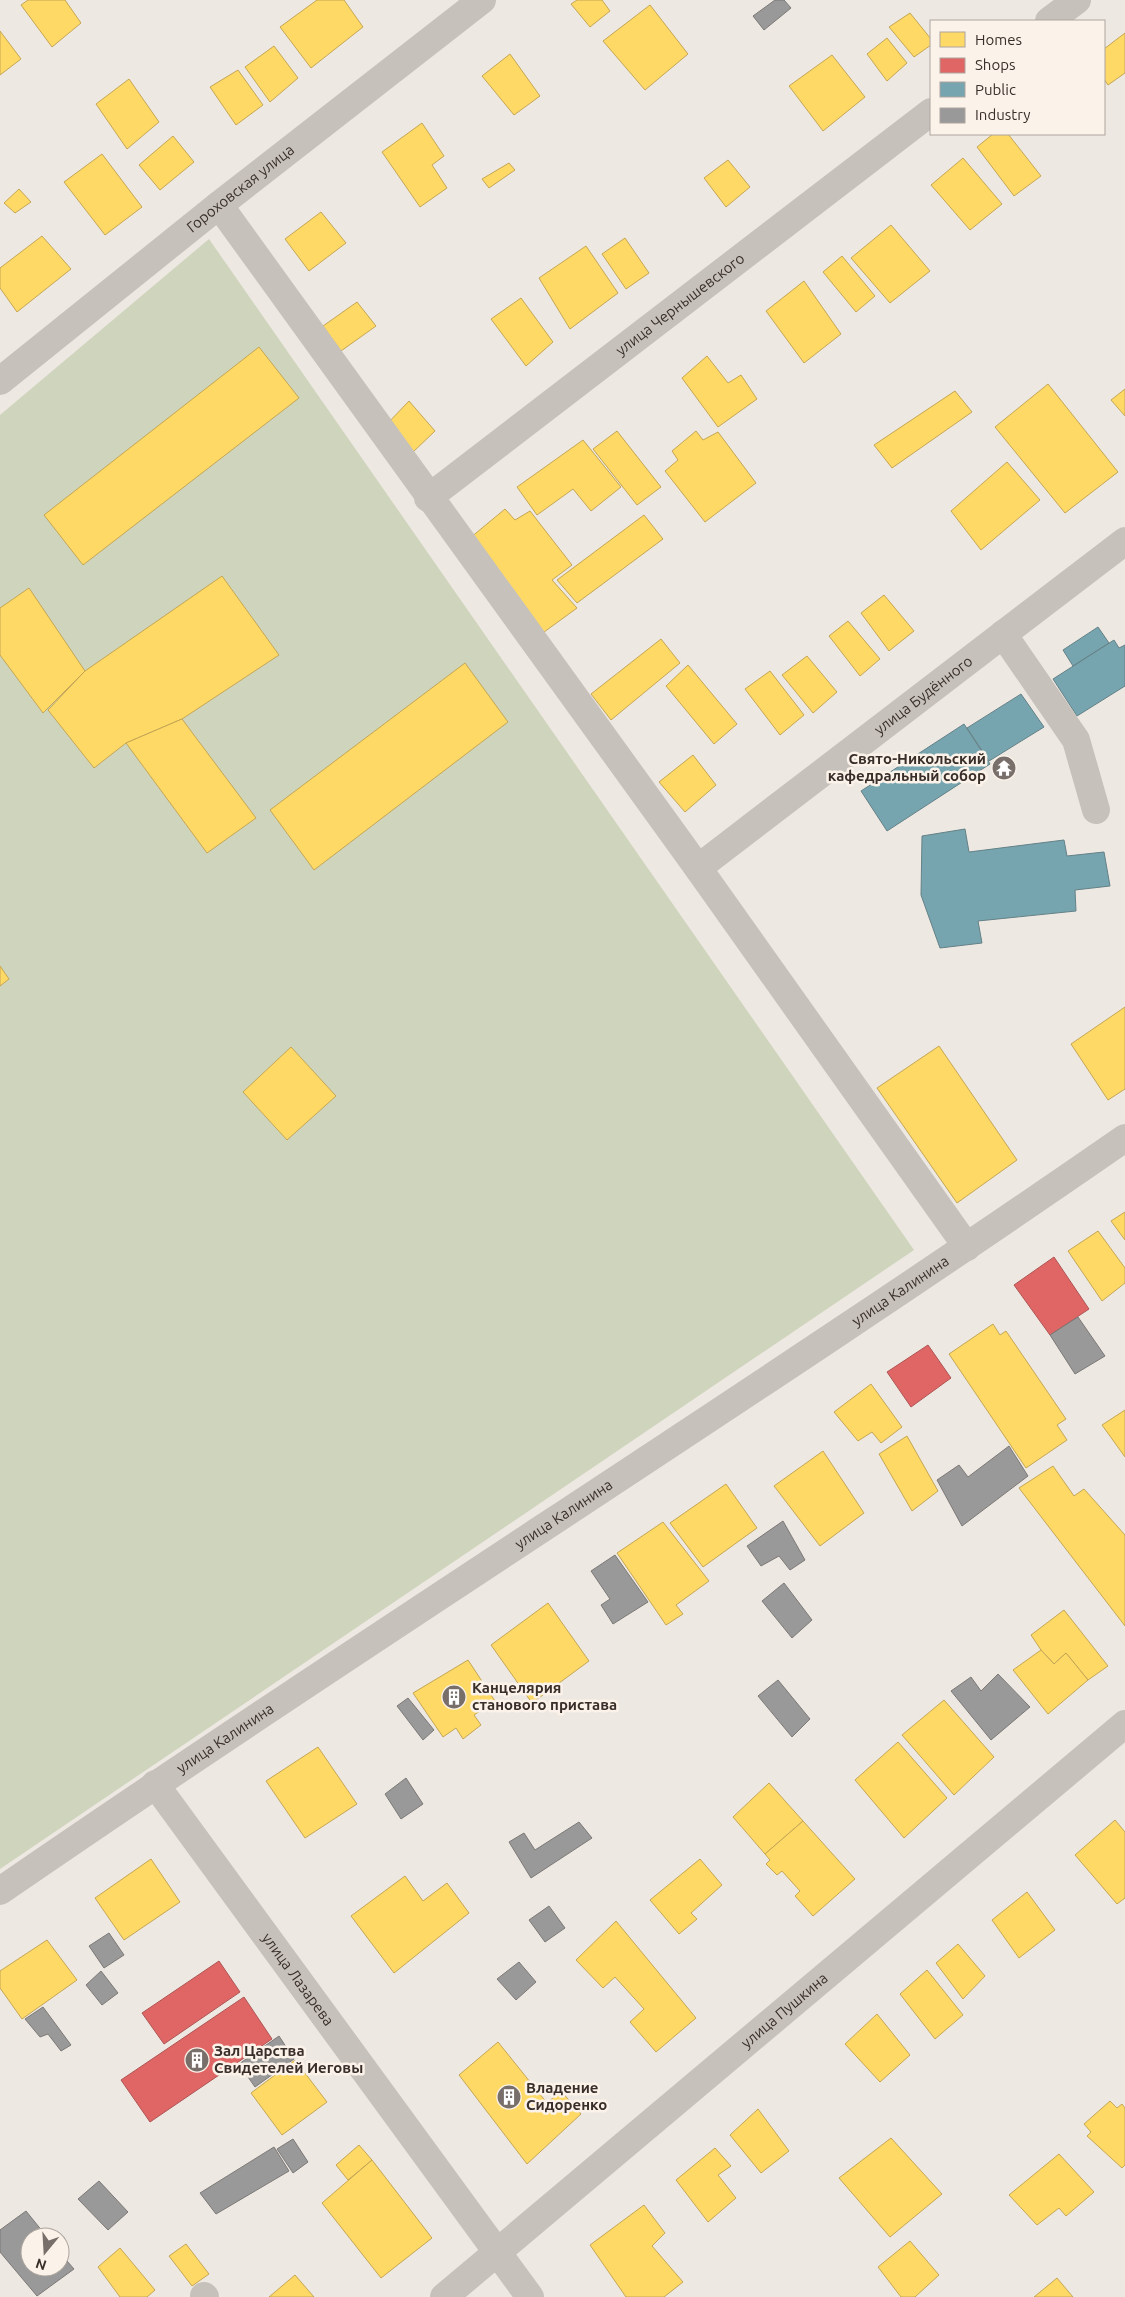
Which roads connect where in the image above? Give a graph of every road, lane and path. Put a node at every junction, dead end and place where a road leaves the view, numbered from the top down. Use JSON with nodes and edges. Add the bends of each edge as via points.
{"nodes":[{"id":1,"x":482,"y":0,"type":"edge"},
{"id":2,"x":1077,"y":0,"type":"edge"},
{"id":3,"x":1050,"y":20,"type":"edge"},
{"id":4,"x":930,"y":113,"type":"edge"},
{"id":5,"x":218,"y":205,"type":"junction"},
{"id":6,"x":0,"y":381,"type":"edge"},
{"id":7,"x":428,"y":498,"type":"junction"},
{"id":8,"x":1125,"y":541,"type":"edge"},
{"id":9,"x":1003,"y":634,"type":"junction"},
{"id":10,"x":1096,"y":810,"type":"dead end"},
{"id":11,"x":698,"y":868,"type":"junction"},
{"id":12,"x":1125,"y":1138,"type":"edge"},
{"id":13,"x":967,"y":1247,"type":"junction"},
{"id":14,"x":1125,"y":1724,"type":"edge"},
{"id":15,"x":155,"y":1784,"type":"junction"},
{"id":16,"x":0,"y":1891,"type":"edge"},
{"id":17,"x":497,"y":2251,"type":"junction"},
{"id":18,"x":444,"y":2297,"type":"edge"},
{"id":19,"x":530,"y":2297,"type":"edge"}],
"edges":[{"from":1,"to":5,"type":"street","name":"Гороховская улица"},
{"from":2,"to":3,"type":"street"},
{"from":4,"to":7,"type":"street","name":"улица Чернышевского"},
{"from":5,"to":6,"type":"street","name":"Гороховская улица"},
{"from":5,"to":7,"type":"street"},
{"from":7,"to":11,"type":"street"},
{"from":8,"to":9,"type":"street","name":"улица Будённого"},
{"from":9,"to":10,"type":"street","via":[[1076,740]]},
{"from":9,"to":11,"type":"street","name":"улица Будённого"},
{"from":11,"to":13,"type":"street"},
{"from":12,"to":13,"type":"street","name":"улица Калинина"},
{"from":13,"to":15,"type":"street","name":"улица Калинина"},
{"from":14,"to":17,"type":"street","name":"улица Пушкина"},
{"from":15,"to":16,"type":"street","name":"улица Калинина"},
{"from":15,"to":17,"type":"street","name":"улица Лазарева"},
{"from":17,"to":18,"type":"street","name":"улица Пушкина"},
{"from":17,"to":19,"type":"street","name":"улица Лазарева"}]}
